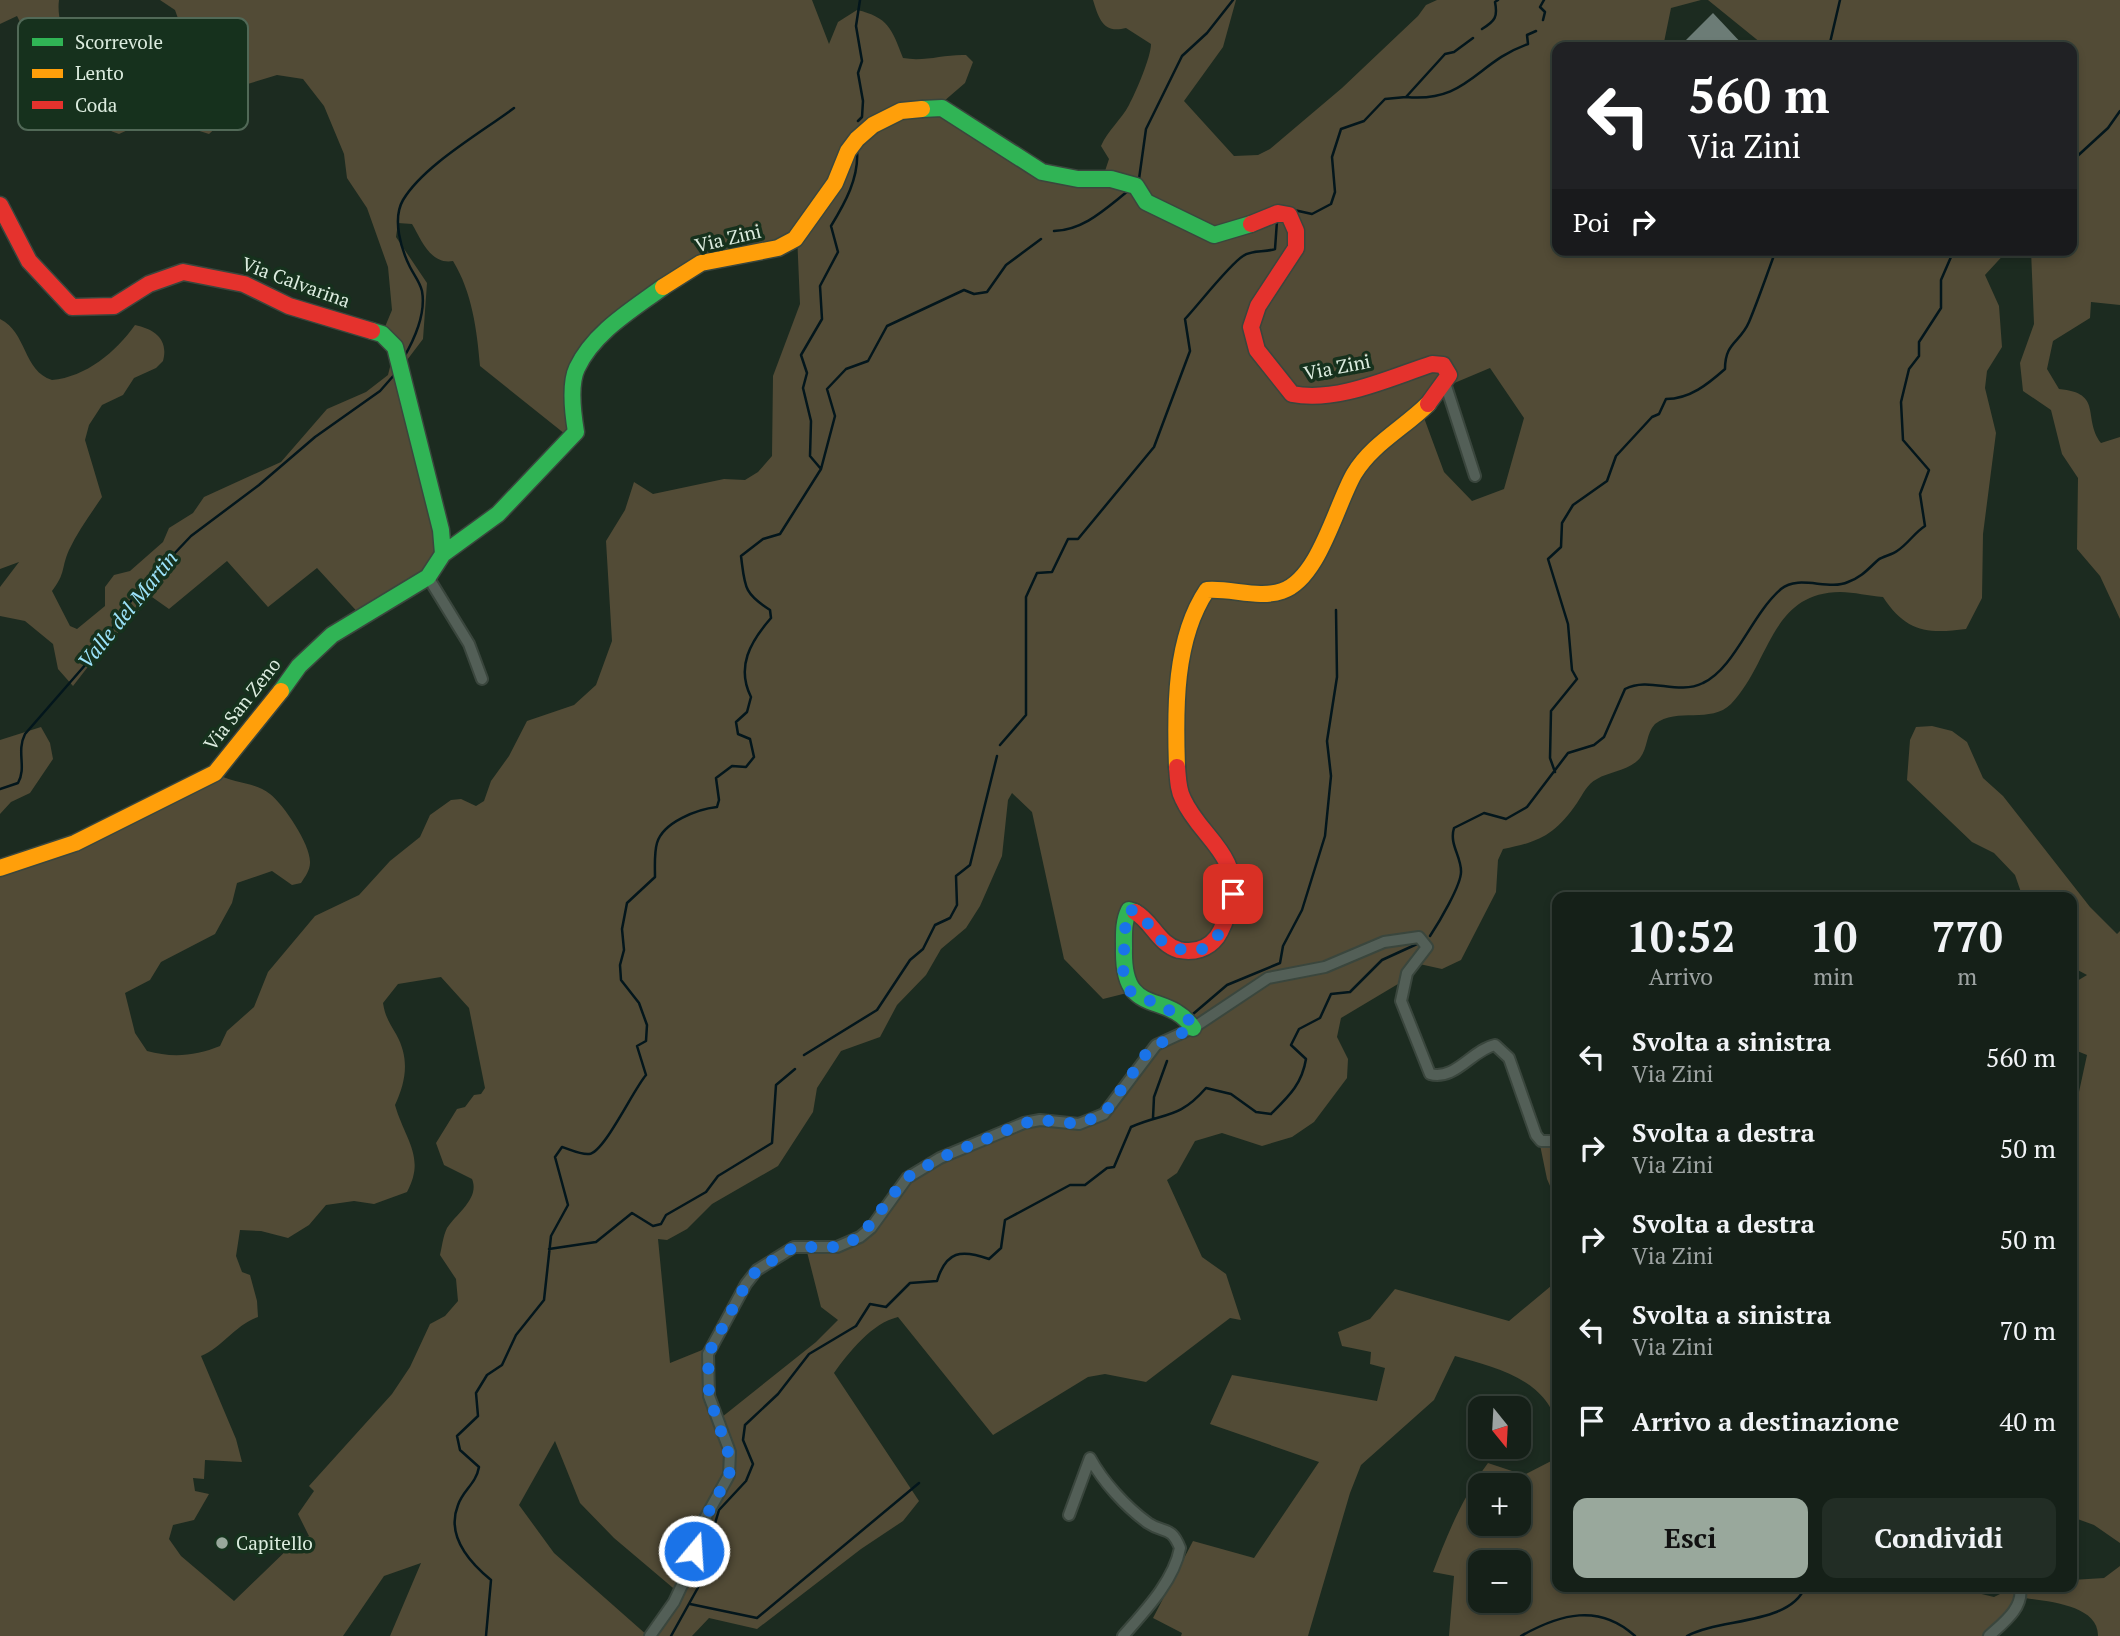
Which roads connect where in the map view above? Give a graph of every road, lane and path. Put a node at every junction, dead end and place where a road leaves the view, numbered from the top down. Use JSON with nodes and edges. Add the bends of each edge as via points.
{"nodes":[{"id":1,"x":0,"y":205,"type":"edge"},
{"id":2,"x":1446,"y":386,"type":"junction"},
{"id":3,"x":1475,"y":476,"type":"dead end"},
{"id":4,"x":443,"y":554,"type":"junction"},
{"id":5,"x":428,"y":577,"type":"junction"},
{"id":6,"x":482,"y":679,"type":"dead end"},
{"id":7,"x":0,"y":868,"type":"edge"},
{"id":8,"x":1193,"y":1028,"type":"junction"},
{"id":9,"x":1552,"y":1141,"type":"edge"},
{"id":10,"x":1069,"y":1515,"type":"dead end"},
{"id":11,"x":2022,"y":1592,"type":"edge"},
{"id":12,"x":650,"y":1636,"type":"edge"},
{"id":13,"x":1123,"y":1636,"type":"edge"},
{"id":14,"x":1989,"y":1636,"type":"edge"}],
"edges":[{"from":1,"to":4,"type":"street","name":"Via Calvarina","via":[[14,238],[43,283],[72,307],[114,306],[183,272],[244,284],[289,306],[382,334],[395,347],[401,368]]},
{"from":2,"to":3,"type":"street"},
{"from":2,"to":4,"type":"street","name":"Via Zini","via":[[1449,376],[1443,365],[1432,363],[1312,398],[1292,394],[1257,350],[1251,327],[1258,306],[1296,248],[1296,231],[1289,215],[1278,212],[1214,235],[1146,202],[1136,186],[1042,172],[942,108],[901,111],[873,125],[858,139],[835,183],[794,239],[778,248],[701,263],[603,331],[576,369],[576,432],[513,504],[474,537]]},
{"from":2,"to":8,"type":"street","via":[[1366,458],[1343,494],[1331,531],[1289,587],[1278,592],[1207,590],[1190,620],[1180,681],[1179,789],[1187,807],[1222,850],[1236,883],[1217,939],[1204,949],[1166,945],[1143,915],[1129,910],[1123,970],[1130,991],[1138,998],[1189,1020]]},
{"from":4,"to":5,"type":"street"},
{"from":5,"to":6,"type":"street","via":[[469,644]]},
{"from":5,"to":7,"type":"street","name":"Via San Zeno","via":[[332,635],[299,666],[215,773],[75,843]]},
{"from":8,"to":9,"type":"street","via":[[1268,978],[1325,967],[1384,942],[1419,937],[1427,947],[1407,973],[1401,1001],[1430,1074],[1448,1074],[1495,1045],[1509,1058],[1536,1135]]},
{"from":8,"to":12,"type":"street","via":[[1146,1054],[1104,1114],[1079,1124],[1024,1123],[940,1158],[906,1178],[860,1237],[837,1247],[794,1247],[757,1270],[708,1354],[709,1396],[730,1452],[729,1475],[703,1522],[691,1566],[674,1602]]},
{"from":10,"to":13,"type":"street","via":[[1090,1458],[1100,1476],[1150,1524],[1169,1530],[1177,1539],[1181,1548],[1172,1569]]},
{"from":11,"to":14,"type":"street","via":[[2016,1608]]}]}
